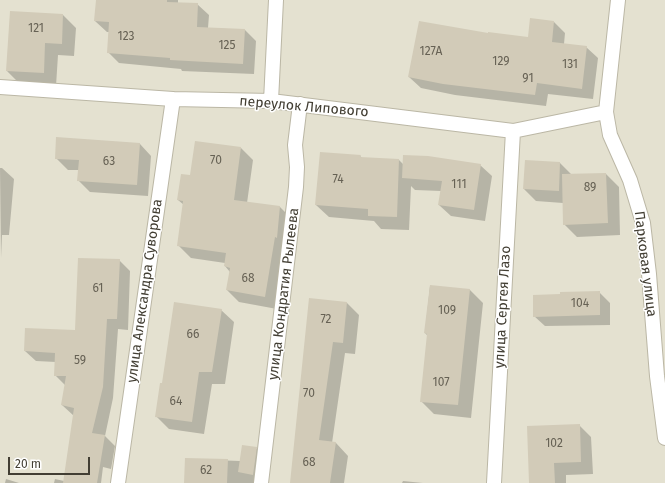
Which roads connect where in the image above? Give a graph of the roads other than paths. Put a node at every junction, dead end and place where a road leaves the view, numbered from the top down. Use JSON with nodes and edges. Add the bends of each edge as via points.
{"nodes":[{"id":1,"x":276,"y":0,"type":"edge"},
{"id":2,"x":618,"y":0,"type":"edge"},
{"id":3,"x":0,"y":87,"type":"edge"},
{"id":4,"x":173,"y":99,"type":"junction"},
{"id":5,"x":271,"y":101,"type":"junction"},
{"id":6,"x":300,"y":104,"type":"junction"},
{"id":7,"x":606,"y":112,"type":"junction"},
{"id":8,"x":513,"y":130,"type":"junction"},
{"id":9,"x":665,"y":438,"type":"edge"},
{"id":10,"x":118,"y":483,"type":"edge"},
{"id":11,"x":262,"y":483,"type":"edge"},
{"id":12,"x":494,"y":483,"type":"edge"}],
"edges":[{"from":1,"to":5,"type":"lane"},
{"from":2,"to":7,"type":"lane","name":"Парковая улица"},
{"from":3,"to":4,"type":"lane","name":"переулок Липового"},
{"from":4,"to":5,"type":"lane","name":"переулок Липового"},
{"from":4,"to":10,"type":"lane","name":"улица Александра Суворова"},
{"from":5,"to":6,"type":"lane","name":"переулок Липового"},
{"from":6,"to":8,"type":"lane","name":"переулок Липового"},
{"from":6,"to":11,"type":"lane","name":"улица Кондратия Рылеева","via":[[295,145],[296,187]]},
{"from":7,"to":8,"type":"lane","name":"переулок Липового"},
{"from":7,"to":9,"type":"lane","name":"Парковая улица","via":[[610,135],[630,180],[643,222]]},
{"from":8,"to":12,"type":"lane","name":"улица Сергея Лазо"}]}
